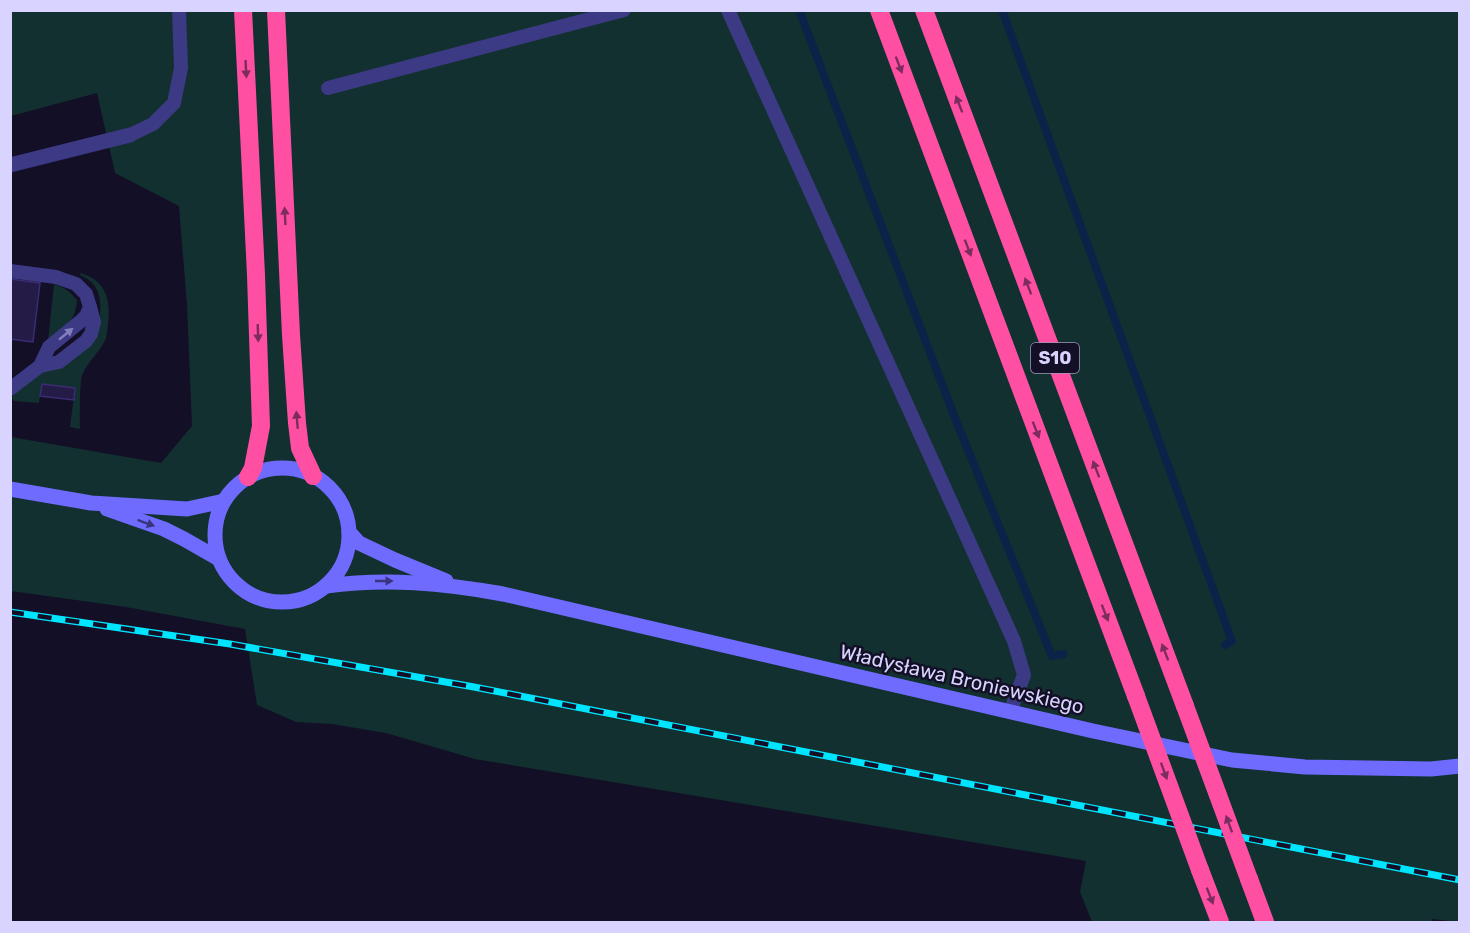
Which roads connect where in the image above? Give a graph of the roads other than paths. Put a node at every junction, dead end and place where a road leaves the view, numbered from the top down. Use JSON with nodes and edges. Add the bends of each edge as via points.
{"nodes":[{"id":1,"x":179,"y":10,"type":"edge"},
{"id":2,"x":243,"y":10,"type":"edge"},
{"id":3,"x":276,"y":10,"type":"edge"},
{"id":4,"x":624,"y":10,"type":"edge"},
{"id":5,"x":728,"y":10,"type":"edge"},
{"id":6,"x":879,"y":10,"type":"edge"},
{"id":7,"x":924,"y":10,"type":"edge"},
{"id":8,"x":328,"y":88,"type":"dead end"},
{"id":9,"x":130,"y":135,"type":"joint"},
{"id":10,"x":10,"y":165,"type":"edge"},
{"id":11,"x":10,"y":271,"type":"edge"},
{"id":12,"x":10,"y":389,"type":"edge"},
{"id":13,"x":313,"y":476,"type":"junction"},
{"id":14,"x":248,"y":477,"type":"junction"},
{"id":15,"x":10,"y":489,"type":"edge"},
{"id":16,"x":224,"y":501,"type":"junction"},
{"id":17,"x":91,"y":503,"type":"junction"},
{"id":18,"x":349,"y":532,"type":"junction"},
{"id":19,"x":219,"y":559,"type":"junction"},
{"id":20,"x":326,"y":586,"type":"junction"},
{"id":21,"x":460,"y":586,"type":"junction"},
{"id":22,"x":1010,"y":712,"type":"junction"},
{"id":23,"x":1460,"y":766,"type":"edge"},
{"id":24,"x":1220,"y":922,"type":"edge"},
{"id":25,"x":1265,"y":922,"type":"edge"}],
"edges":[{"from":1,"to":9,"type":"lane","via":[[181,68],[174,103],[153,124]]},
{"from":2,"to":14,"type":"highway","one_way":true,"via":[[261,426]]},
{"from":13,"to":3,"type":"highway","one_way":true,"via":[[300,448],[297,423]]},
{"from":4,"to":8,"type":"lane"},
{"from":5,"to":22,"type":"lane","via":[[1014,641],[1024,675]]},
{"from":6,"to":24,"type":"highway","number":"S10","one_way":true,"bridge":true},
{"from":25,"to":7,"type":"highway","number":"S10","one_way":true,"bridge":true},
{"from":9,"to":10,"type":"street"},
{"from":12,"to":11,"type":"lane","one_way":true,"via":[[40,366],[49,347],[81,321],[90,307],[86,294],[76,284],[56,277]]},
{"from":13,"to":14,"type":"main road","name":"Władysława Broniewskiego","via":[[280,468]]},
{"from":13,"to":18,"type":"main road","name":"Władysława Broniewskiego","via":[[339,499]]},
{"from":14,"to":16,"type":"main road","name":"Władysława Broniewskiego"},
{"from":15,"to":17,"type":"main road","name":"Władysława Broniewskiego"},
{"from":16,"to":17,"type":"main road","name":"Władysława Broniewskiego","via":[[188,509]]},
{"from":16,"to":19,"type":"main road","name":"Władysława Broniewskiego","via":[[215,529]]},
{"from":17,"to":19,"type":"main road","name":"Władysława Broniewskiego","one_way":true,"via":[[164,529]]},
{"from":18,"to":20,"type":"main road","name":"Władysława Broniewskiego","via":[[347,552],[339,571]]},
{"from":18,"to":21,"type":"main road","name":"Władysława Broniewskiego","via":[[359,543]]},
{"from":19,"to":20,"type":"main road","name":"Władysława Broniewskiego","via":[[241,588],[275,602],[310,596]]},
{"from":20,"to":21,"type":"main road","name":"Władysława Broniewskiego","one_way":true,"via":[[389,581]]},
{"from":21,"to":22,"type":"main road","name":"Władysława Broniewskiego"},
{"from":22,"to":23,"type":"main road","name":"Władysława Broniewskiego","via":[[1232,760],[1305,767]]}]}
